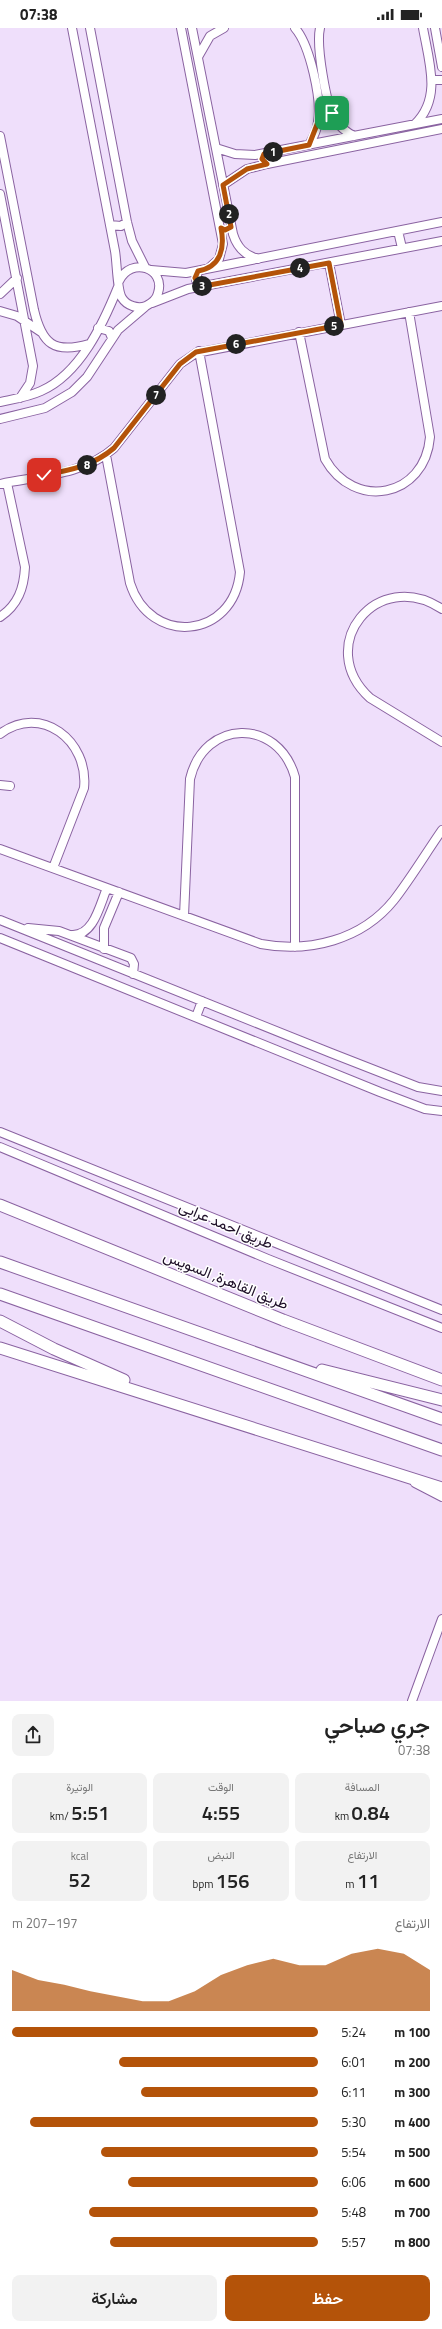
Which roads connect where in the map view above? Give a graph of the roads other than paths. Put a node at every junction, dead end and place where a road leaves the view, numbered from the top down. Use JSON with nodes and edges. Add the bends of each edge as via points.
{"nodes":[{"id":1,"x":72,"y":28,"type":"edge"},
{"id":2,"x":90,"y":28,"type":"edge"},
{"id":3,"x":181,"y":28,"type":"edge"},
{"id":4,"x":192,"y":28,"type":"edge"},
{"id":5,"x":224,"y":28,"type":"edge"},
{"id":6,"x":295,"y":28,"type":"edge"},
{"id":7,"x":320,"y":28,"type":"edge"},
{"id":8,"x":423,"y":28,"type":"edge"},
{"id":9,"x":435,"y":28,"type":"edge"},
{"id":10,"x":319,"y":50,"type":"junction"},
{"id":11,"x":309,"y":51,"type":"junction"},
{"id":12,"x":198,"y":57,"type":"junction"},
{"id":13,"x":442,"y":68,"type":"edge"},
{"id":14,"x":433,"y":80,"type":"junction"},
{"id":15,"x":442,"y":80,"type":"edge"},
{"id":16,"x":329,"y":104,"type":"junction"},
{"id":17,"x":319,"y":106,"type":"junction"},
{"id":18,"x":442,"y":119,"type":"edge"},
{"id":19,"x":415,"y":124,"type":"junction"},
{"id":20,"x":442,"y":129,"type":"edge"},
{"id":21,"x":354,"y":136,"type":"junction"},
{"id":22,"x":0,"y":141,"type":"edge"},
{"id":23,"x":309,"y":145,"type":"junction"},
{"id":24,"x":216,"y":148,"type":"junction"},
{"id":25,"x":264,"y":154,"type":"junction"},
{"id":26,"x":267,"y":164,"type":"junction"},
{"id":27,"x":223,"y":185,"type":"junction"},
{"id":28,"x":0,"y":194,"type":"edge"},
{"id":29,"x":127,"y":222,"type":"junction"},
{"id":30,"x":442,"y":222,"type":"edge"},
{"id":31,"x":3,"y":223,"type":"edge"},
{"id":32,"x":110,"y":225,"type":"junction"},
{"id":33,"x":231,"y":227,"type":"junction"},
{"id":34,"x":221,"y":228,"type":"junction"},
{"id":35,"x":398,"y":231,"type":"junction"},
{"id":36,"x":442,"y":241,"type":"edge"},
{"id":37,"x":402,"y":248,"type":"junction"},
{"id":38,"x":258,"y":259,"type":"junction"},
{"id":39,"x":329,"y":263,"type":"junction"},
{"id":40,"x":148,"y":269,"type":"junction"},
{"id":41,"x":203,"y":270,"type":"junction"},
{"id":42,"x":17,"y":278,"type":"junction"},
{"id":43,"x":119,"y":284,"type":"junction"},
{"id":44,"x":204,"y":286,"type":"junction"},
{"id":45,"x":0,"y":294,"type":"edge"},
{"id":46,"x":148,"y":304,"type":"junction"},
{"id":47,"x":442,"y":306,"type":"edge"},
{"id":48,"x":0,"y":311,"type":"edge"},
{"id":49,"x":409,"y":312,"type":"junction"},
{"id":50,"x":25,"y":321,"type":"junction"},
{"id":51,"x":341,"y":325,"type":"junction"},
{"id":52,"x":98,"y":328,"type":"junction"},
{"id":53,"x":42,"y":332,"type":"junction"},
{"id":54,"x":299,"y":332,"type":"junction"},
{"id":55,"x":112,"y":338,"type":"junction"},
{"id":56,"x":89,"y":344,"type":"junction"},
{"id":57,"x":199,"y":351,"type":"junction"},
{"id":58,"x":20,"y":398,"type":"junction"},
{"id":59,"x":0,"y":402,"type":"edge"},
{"id":60,"x":0,"y":419,"type":"edge"},
{"id":61,"x":106,"y":455,"type":"junction"},
{"id":62,"x":3,"y":483,"type":"edge"},
{"id":63,"x":442,"y":609,"type":"edge"},
{"id":64,"x":0,"y":617,"type":"edge"},
{"id":65,"x":0,"y":734,"type":"edge"},
{"id":66,"x":442,"y":742,"type":"edge"},
{"id":67,"x":0,"y":785,"type":"edge"},
{"id":68,"x":10,"y":786,"type":"dead end"},
{"id":69,"x":442,"y":830,"type":"edge"},
{"id":70,"x":0,"y":849,"type":"edge"},
{"id":71,"x":53,"y":868,"type":"junction"},
{"id":72,"x":107,"y":888,"type":"junction"},
{"id":73,"x":119,"y":892,"type":"junction"},
{"id":74,"x":184,"y":916,"type":"junction"},
{"id":75,"x":0,"y":920,"type":"edge"},
{"id":76,"x":92,"y":923,"type":"junction"},
{"id":77,"x":19,"y":926,"type":"junction"},
{"id":78,"x":104,"y":928,"type":"junction"},
{"id":79,"x":71,"y":935,"type":"junction"},
{"id":80,"x":0,"y":938,"type":"edge"},
{"id":81,"x":295,"y":947,"type":"junction"},
{"id":82,"x":104,"y":949,"type":"junction"},
{"id":83,"x":133,"y":974,"type":"junction"},
{"id":84,"x":202,"y":1001,"type":"junction"},
{"id":85,"x":196,"y":1017,"type":"junction"},
{"id":86,"x":442,"y":1091,"type":"edge"},
{"id":87,"x":442,"y":1112,"type":"edge"},
{"id":88,"x":0,"y":1132,"type":"edge"},
{"id":89,"x":0,"y":1147,"type":"edge"},
{"id":90,"x":0,"y":1205,"type":"edge"},
{"id":91,"x":0,"y":1262,"type":"edge"},
{"id":92,"x":0,"y":1294,"type":"edge"},
{"id":93,"x":442,"y":1310,"type":"edge"},
{"id":94,"x":0,"y":1321,"type":"edge"},
{"id":95,"x":441,"y":1325,"type":"edge"},
{"id":96,"x":0,"y":1348,"type":"edge"},
{"id":97,"x":277,"y":1360,"type":"junction"},
{"id":98,"x":442,"y":1380,"type":"edge"},
{"id":99,"x":442,"y":1400,"type":"edge"},
{"id":100,"x":172,"y":1402,"type":"junction"},
{"id":101,"x":442,"y":1419,"type":"edge"},
{"id":102,"x":442,"y":1450,"type":"edge"},
{"id":103,"x":405,"y":1476,"type":"junction"},
{"id":104,"x":442,"y":1488,"type":"edge"},
{"id":105,"x":442,"y":1497,"type":"edge"},
{"id":106,"x":441,"y":1622,"type":"edge"},
{"id":107,"x":412,"y":1701,"type":"edge"}],
"edges":[{"from":1,"to":32,"type":"street"},
{"from":2,"to":29,"type":"street"},
{"from":3,"to":34,"type":"street"},
{"from":4,"to":12,"type":"street"},
{"from":5,"to":12,"type":"street","via":[[210,36]]},
{"from":6,"to":11,"type":"street"},
{"from":7,"to":10,"type":"street"},
{"from":8,"to":14,"type":"street"},
{"from":9,"to":13,"type":"street"},
{"from":10,"to":11,"type":"street","via":[[314,47]]},
{"from":10,"to":16,"type":"street"},
{"from":11,"to":17,"type":"street"},
{"from":12,"to":24,"type":"street"},
{"from":14,"to":15,"type":"street"},
{"from":14,"to":19,"type":"street","via":[[432,100],[428,110]]},
{"from":16,"to":17,"type":"street","via":[[324,108]]},
{"from":16,"to":21,"type":"street","via":[[336,120]]},
{"from":17,"to":23,"type":"street","via":[[318,122]]},
{"from":18,"to":19,"type":"street"},
{"from":19,"to":21,"type":"street"},
{"from":20,"to":26,"type":"street"},
{"from":21,"to":23,"type":"street"},
{"from":22,"to":53,"type":"street","via":[[34,310]]},
{"from":23,"to":25,"type":"street"},
{"from":24,"to":25,"type":"street","via":[[245,156]]},
{"from":24,"to":27,"type":"street"},
{"from":25,"to":26,"type":"street","via":[[262,159]]},
{"from":26,"to":27,"type":"street","via":[[247,169]]},
{"from":27,"to":33,"type":"street"},
{"from":28,"to":31,"type":"street"},
{"from":29,"to":32,"type":"street","via":[[121,226]]},
{"from":29,"to":40,"type":"street","via":[[136,250]]},
{"from":30,"to":35,"type":"street"},
{"from":31,"to":42,"type":"street"},
{"from":32,"to":43,"type":"street"},
{"from":33,"to":34,"type":"street","via":[[225,230]]},
{"from":33,"to":38,"type":"street","via":[[239,248]]},
{"from":34,"to":41,"type":"street","via":[[222,252],[213,265]]},
{"from":35,"to":37,"type":"street"},
{"from":35,"to":38,"type":"street"},
{"from":36,"to":37,"type":"street"},
{"from":37,"to":39,"type":"street"},
{"from":38,"to":41,"type":"street"},
{"from":39,"to":44,"type":"street"},
{"from":39,"to":51,"type":"street"},
{"from":40,"to":41,"type":"street","via":[[174,274]]},
{"from":40,"to":43,"type":"street","via":[[132,268],[122,275]]},
{"from":40,"to":46,"type":"street","via":[[155,275],[159,286],[158,293]]},
{"from":41,"to":44,"type":"street","via":[[196,280]]},
{"from":42,"to":45,"type":"street"},
{"from":42,"to":50,"type":"street"},
{"from":43,"to":46,"type":"street","via":[[122,299],[127,303],[133,306]]},
{"from":43,"to":52,"type":"street"},
{"from":44,"to":46,"type":"street"},
{"from":46,"to":55,"type":"street"},
{"from":47,"to":49,"type":"street"},
{"from":48,"to":50,"type":"street"},
{"from":49,"to":51,"type":"street"},
{"from":49,"to":54,"type":"street","via":[[430,447],[422,466],[409,480],[396,488],[382,492],[352,487],[336,475],[325,459]]},
{"from":50,"to":53,"type":"street"},
{"from":50,"to":58,"type":"street","via":[[33,375],[27,390]]},
{"from":51,"to":54,"type":"street"},
{"from":52,"to":55,"type":"street","via":[[109,331]]},
{"from":52,"to":56,"type":"street"},
{"from":53,"to":56,"type":"street","via":[[50,344],[63,349]]},
{"from":54,"to":57,"type":"street"},
{"from":55,"to":60,"type":"street","via":[[88,377],[64,398],[34,412]]},
{"from":56,"to":58,"type":"street","via":[[60,379],[42,391]]},
{"from":57,"to":61,"type":"street","via":[[180,364]]},
{"from":57,"to":61,"type":"street","via":[[240,572],[236,592],[226,609],[218,616],[200,625],[180,627],[156,619],[138,602],[130,583]]},
{"from":58,"to":59,"type":"street"},
{"from":61,"to":62,"type":"street","via":[[82,467]]},
{"from":62,"to":64,"type":"street","via":[[25,568],[24,580],[14,604]]},
{"from":63,"to":66,"type":"street","via":[[431,601],[412,596],[382,600],[359,618],[350,636],[348,655],[352,674],[362,691]]},
{"from":65,"to":71,"type":"street","via":[[25,724],[47,726],[67,737],[80,755],[85,772],[84,788]]},
{"from":67,"to":68,"type":"street"},
{"from":69,"to":81,"type":"street","via":[[394,900],[378,916],[339,939]]},
{"from":70,"to":71,"type":"street"},
{"from":71,"to":72,"type":"street"},
{"from":72,"to":73,"type":"street"},
{"from":72,"to":76,"type":"street"},
{"from":73,"to":74,"type":"street"},
{"from":73,"to":78,"type":"street"},
{"from":74,"to":81,"type":"street","via":[[261,944]]},
{"from":74,"to":81,"type":"street","via":[[190,779],[193,768],[205,748],[224,736],[247,733],[259,735],[279,747],[289,760],[295,777]]},
{"from":75,"to":77,"type":"street"},
{"from":76,"to":78,"type":"street"},
{"from":76,"to":79,"type":"street","via":[[85,932]]},
{"from":77,"to":79,"type":"street","via":[[50,929]]},
{"from":77,"to":83,"type":"street"},
{"from":78,"to":82,"type":"street"},
{"from":79,"to":82,"type":"street"},
{"from":80,"to":85,"type":"street"},
{"from":82,"to":83,"type":"street","via":[[130,958],[134,964]]},
{"from":83,"to":84,"type":"street"},
{"from":84,"to":85,"type":"street"},
{"from":84,"to":86,"type":"street","via":[[418,1087]]},
{"from":85,"to":87,"type":"street","via":[[419,1107]]},
{"from":88,"to":93,"type":"street","name":"طريق احمد عرابى"},
{"from":89,"to":95,"type":"street","name":"طريق احمد عرابى","via":[[268,1259]]},
{"from":90,"to":98,"type":"highway","name":"طريق القاهرة, السويس","via":[[283,1320]]},
{"from":91,"to":97,"type":"highway"},
{"from":92,"to":102,"type":"highway"},
{"from":94,"to":100,"type":"highway","via":[[74,1359]]},
{"from":96,"to":100,"type":"highway"},
{"from":97,"to":99,"type":"highway"},
{"from":97,"to":101,"type":"highway"},
{"from":100,"to":103,"type":"highway"},
{"from":103,"to":104,"type":"highway"},
{"from":103,"to":105,"type":"street"},
{"from":106,"to":107,"type":"street"}]}
